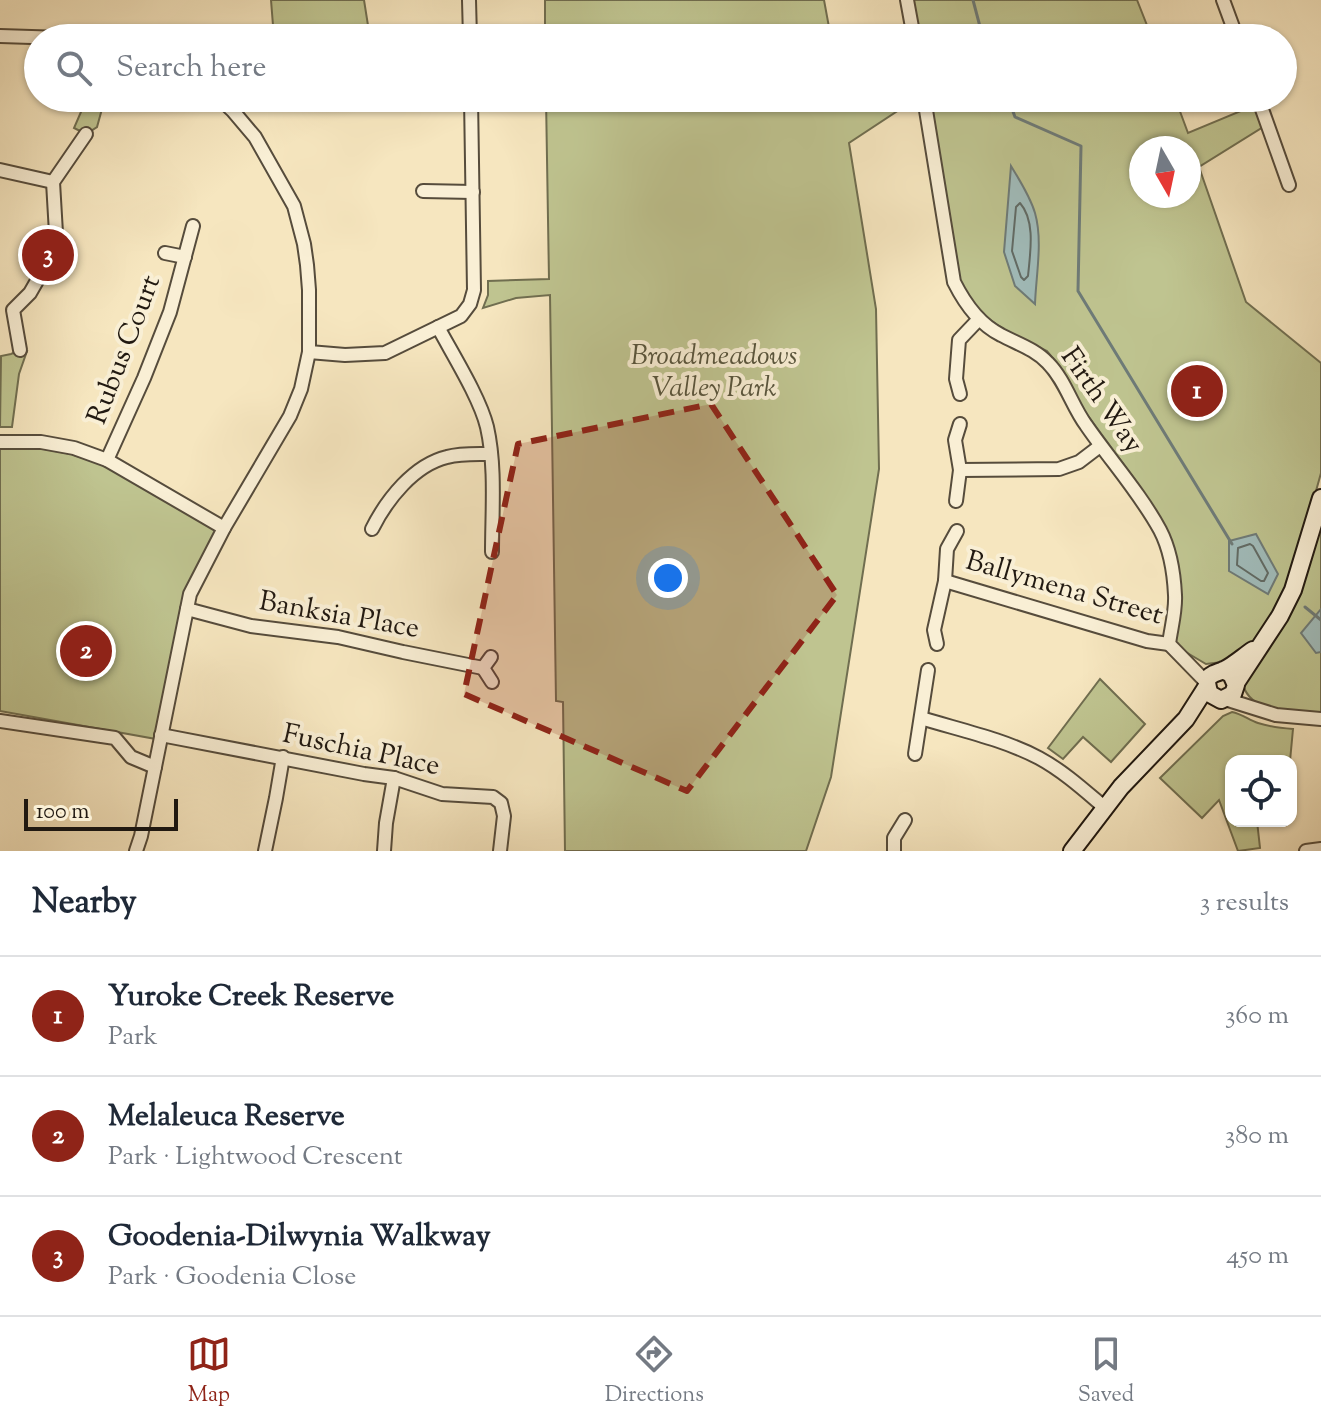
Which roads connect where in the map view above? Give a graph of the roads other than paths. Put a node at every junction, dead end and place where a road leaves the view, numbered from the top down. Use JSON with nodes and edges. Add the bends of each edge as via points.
{"nodes":[{"id":1,"x":469,"y":0,"type":"edge"},
{"id":2,"x":907,"y":0,"type":"edge"},
{"id":3,"x":1223,"y":0,"type":"edge"},
{"id":4,"x":470,"y":24,"type":"edge"},
{"id":5,"x":911,"y":24,"type":"edge"},
{"id":6,"x":1232,"y":24,"type":"edge"},
{"id":7,"x":0,"y":36,"type":"edge"},
{"id":8,"x":24,"y":37,"type":"edge"},
{"id":9,"x":234,"y":112,"type":"edge"},
{"id":10,"x":471,"y":112,"type":"edge"},
{"id":11,"x":926,"y":112,"type":"edge"},
{"id":12,"x":1263,"y":112,"type":"edge"},
{"id":13,"x":86,"y":134,"type":"dead end"},
{"id":14,"x":0,"y":170,"type":"edge"},
{"id":15,"x":53,"y":182,"type":"junction"},
{"id":16,"x":1289,"y":185,"type":"dead end"},
{"id":17,"x":423,"y":191,"type":"dead end"},
{"id":18,"x":473,"y":192,"type":"junction"},
{"id":19,"x":193,"y":226,"type":"dead end"},
{"id":20,"x":56,"y":233,"type":"dead end"},
{"id":21,"x":165,"y":253,"type":"dead end"},
{"id":22,"x":185,"y":257,"type":"junction"},
{"id":23,"x":42,"y":272,"type":"dead end"},
{"id":24,"x":6,"y":309,"type":"edge"},
{"id":25,"x":979,"y":319,"type":"junction"},
{"id":26,"x":438,"y":327,"type":"junction"},
{"id":27,"x":20,"y":350,"type":"dead end"},
{"id":28,"x":309,"y":352,"type":"junction"},
{"id":29,"x":960,"y":394,"type":"dead end"},
{"id":30,"x":960,"y":424,"type":"dead end"},
{"id":31,"x":0,"y":442,"type":"edge"},
{"id":32,"x":1100,"y":446,"type":"junction"},
{"id":33,"x":491,"y":454,"type":"junction"},
{"id":34,"x":107,"y":460,"type":"junction"},
{"id":35,"x":960,"y":470,"type":"junction"},
{"id":36,"x":1321,"y":498,"type":"edge"},
{"id":37,"x":956,"y":501,"type":"dead end"},
{"id":38,"x":224,"y":528,"type":"junction"},
{"id":39,"x":372,"y":529,"type":"dead end"},
{"id":40,"x":957,"y":531,"type":"dead end"},
{"id":41,"x":492,"y":552,"type":"dead end"},
{"id":42,"x":945,"y":581,"type":"junction"},
{"id":43,"x":187,"y":609,"type":"junction"},
{"id":44,"x":937,"y":644,"type":"dead end"},
{"id":45,"x":1169,"y":644,"type":"junction"},
{"id":46,"x":1260,"y":644,"type":"junction"},
{"id":47,"x":928,"y":670,"type":"dead end"},
{"id":48,"x":1214,"y":677,"type":"junction"},
{"id":49,"x":492,"y":682,"type":"dead end"},
{"id":50,"x":1236,"y":684,"type":"junction"},
{"id":51,"x":1223,"y":699,"type":"junction"},
{"id":52,"x":1254,"y":707,"type":"junction"},
{"id":53,"x":921,"y":718,"type":"junction"},
{"id":54,"x":1186,"y":719,"type":"junction"},
{"id":55,"x":1321,"y":719,"type":"edge"},
{"id":56,"x":0,"y":721,"type":"edge"},
{"id":57,"x":161,"y":735,"type":"junction"},
{"id":58,"x":915,"y":754,"type":"dead end"},
{"id":59,"x":283,"y":757,"type":"junction"},
{"id":60,"x":155,"y":767,"type":"junction"},
{"id":61,"x":394,"y":778,"type":"junction"},
{"id":62,"x":1104,"y":807,"type":"junction"},
{"id":63,"x":905,"y":820,"type":"dead end"},
{"id":64,"x":1321,"y":849,"type":"edge"},
{"id":65,"x":138,"y":851,"type":"edge"},
{"id":66,"x":265,"y":851,"type":"edge"},
{"id":67,"x":384,"y":851,"type":"edge"},
{"id":68,"x":500,"y":851,"type":"edge"},
{"id":69,"x":894,"y":851,"type":"edge"},
{"id":70,"x":1072,"y":851,"type":"edge"},
{"id":71,"x":1306,"y":851,"type":"edge"}],
"edges":[{"from":1,"to":4,"type":"street"},
{"from":2,"to":5,"type":"street"},
{"from":3,"to":6,"type":"street"},
{"from":7,"to":8,"type":"street"},
{"from":9,"to":28,"type":"street","via":[[255,137],[294,206],[307,265]]},
{"from":10,"to":18,"type":"street"},
{"from":11,"to":25,"type":"street","name":"Firth Way","via":[[954,282]]},
{"from":12,"to":16,"type":"street"},
{"from":13,"to":15,"type":"street"},
{"from":14,"to":15,"type":"street"},
{"from":15,"to":20,"type":"street"},
{"from":17,"to":18,"type":"street"},
{"from":18,"to":26,"type":"street","via":[[474,290],[461,316]]},
{"from":19,"to":22,"type":"street","name":"Rubus Court"},
{"from":21,"to":22,"type":"street","name":"Rubus Court"},
{"from":22,"to":34,"type":"street","name":"Rubus Court","via":[[170,312]]},
{"from":23,"to":24,"type":"street","via":[[30,293]]},
{"from":24,"to":27,"type":"street"},
{"from":25,"to":29,"type":"street","via":[[959,340]]},
{"from":25,"to":32,"type":"street","name":"Firth Way","via":[[1051,365]]},
{"from":26,"to":28,"type":"street","via":[[385,353]]},
{"from":26,"to":33,"type":"street","via":[[487,425]]},
{"from":28,"to":38,"type":"street","via":[[290,416]]},
{"from":30,"to":35,"type":"street","via":[[955,440]]},
{"from":31,"to":34,"type":"street","via":[[41,442]]},
{"from":32,"to":35,"type":"street","via":[[1059,469]]},
{"from":32,"to":45,"type":"street","name":"Firth Way","via":[[1161,532],[1176,598]]},
{"from":33,"to":39,"type":"street","via":[[451,456],[422,467],[399,489]]},
{"from":33,"to":41,"type":"street"},
{"from":34,"to":38,"type":"street"},
{"from":35,"to":37,"type":"street"},
{"from":36,"to":46,"type":"street","via":[[1293,590]]},
{"from":38,"to":43,"type":"street"},
{"from":40,"to":42,"type":"street","name":"Ballymena Street","via":[[947,549]]},
{"from":42,"to":44,"type":"street","name":"Ballymena Street","via":[[934,630]]},
{"from":42,"to":45,"type":"street","name":"Ballymena Street"},
{"from":43,"to":49,"type":"street","name":"Banksia Place","via":[[251,626],[487,662]]},
{"from":43,"to":57,"type":"street"},
{"from":45,"to":48,"type":"street"},
{"from":46,"to":48,"type":"street"},
{"from":46,"to":50,"type":"street"},
{"from":47,"to":53,"type":"street"},
{"from":48,"to":50,"type":"street","via":[[1231,674]]},
{"from":48,"to":51,"type":"street","via":[[1210,694]]},
{"from":48,"to":54,"type":"street"},
{"from":50,"to":51,"type":"street","via":[[1233,694]]},
{"from":50,"to":52,"type":"street"},
{"from":51,"to":52,"type":"street"},
{"from":51,"to":54,"type":"street"},
{"from":52,"to":55,"type":"street"},
{"from":53,"to":58,"type":"street"},
{"from":53,"to":62,"type":"street","via":[[1041,759]]},
{"from":54,"to":62,"type":"street"},
{"from":56,"to":60,"type":"street","via":[[115,738],[131,757]]},
{"from":57,"to":59,"type":"street","name":"Fuschia Place"},
{"from":57,"to":60,"type":"street"},
{"from":59,"to":61,"type":"street","name":"Fuschia Place"},
{"from":59,"to":66,"type":"street"},
{"from":60,"to":65,"type":"street"},
{"from":61,"to":67,"type":"street"},
{"from":61,"to":68,"type":"street","name":"Fuschia Place","via":[[442,794],[493,797],[504,816]]},
{"from":62,"to":70,"type":"street"},
{"from":63,"to":69,"type":"street","via":[[894,838]]},
{"from":64,"to":71,"type":"street"}]}
